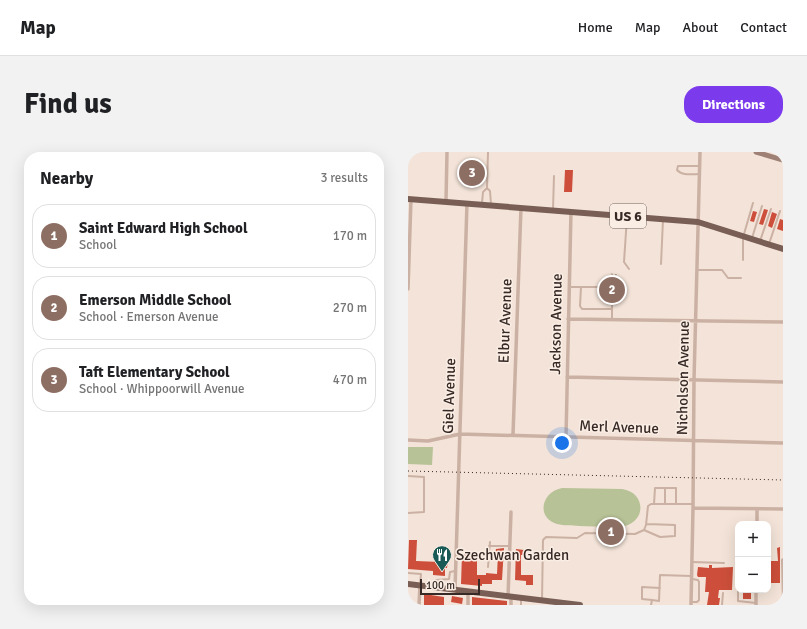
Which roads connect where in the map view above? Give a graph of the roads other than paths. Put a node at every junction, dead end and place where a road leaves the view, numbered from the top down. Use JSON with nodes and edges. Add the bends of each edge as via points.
{"nodes":[{"id":1,"x":447,"y":152,"type":"edge"},
{"id":2,"x":488,"y":152,"type":"edge"},
{"id":3,"x":700,"y":152,"type":"edge"},
{"id":4,"x":756,"y":152,"type":"edge"},
{"id":5,"x":775,"y":155,"type":"edge"},
{"id":6,"x":783,"y":160,"type":"edge"},
{"id":7,"x":700,"y":166,"type":"junction"},
{"id":8,"x":700,"y":174,"type":"junction"},
{"id":9,"x":554,"y":176,"type":"dead end"},
{"id":10,"x":487,"y":188,"type":"junction"},
{"id":11,"x":409,"y":199,"type":"edge"},
{"id":12,"x":446,"y":201,"type":"junction"},
{"id":13,"x":467,"y":203,"type":"junction"},
{"id":14,"x":754,"y":203,"type":"dead end"},
{"id":15,"x":481,"y":204,"type":"junction"},
{"id":16,"x":490,"y":205,"type":"junction"},
{"id":17,"x":762,"y":206,"type":"dead end"},
{"id":18,"x":521,"y":207,"type":"junction"},
{"id":19,"x":771,"y":209,"type":"dead end"},
{"id":20,"x":553,"y":210,"type":"junction"},
{"id":21,"x":571,"y":211,"type":"junction"},
{"id":22,"x":780,"y":211,"type":"dead end"},
{"id":23,"x":627,"y":216,"type":"junction"},
{"id":24,"x":663,"y":219,"type":"junction"},
{"id":25,"x":698,"y":222,"type":"junction"},
{"id":26,"x":744,"y":237,"type":"junction"},
{"id":27,"x":752,"y":239,"type":"junction"},
{"id":28,"x":760,"y":242,"type":"junction"},
{"id":29,"x":768,"y":245,"type":"junction"},
{"id":30,"x":783,"y":249,"type":"edge"},
{"id":31,"x":743,"y":260,"type":"dead end"},
{"id":32,"x":661,"y":264,"type":"dead end"},
{"id":33,"x":629,"y":269,"type":"dead end"},
{"id":34,"x":697,"y":270,"type":"junction"},
{"id":35,"x":741,"y":278,"type":"dead end"},
{"id":36,"x":569,"y":287,"type":"junction"},
{"id":37,"x":581,"y":287,"type":"junction"},
{"id":38,"x":408,"y":289,"type":"edge"},
{"id":39,"x":612,"y":309,"type":"junction"},
{"id":40,"x":568,"y":319,"type":"junction"},
{"id":41,"x":612,"y":319,"type":"junction"},
{"id":42,"x":696,"y":320,"type":"junction"},
{"id":43,"x":783,"y":322,"type":"edge"},
{"id":44,"x":567,"y":377,"type":"junction"},
{"id":45,"x":694,"y":380,"type":"junction"},
{"id":46,"x":783,"y":382,"type":"edge"},
{"id":47,"x":460,"y":434,"type":"junction"},
{"id":48,"x":513,"y":435,"type":"junction"},
{"id":49,"x":566,"y":438,"type":"junction"},
{"id":50,"x":408,"y":440,"type":"edge"},
{"id":51,"x":693,"y":441,"type":"junction"},
{"id":52,"x":783,"y":443,"type":"edge"},
{"id":53,"x":408,"y":476,"type":"edge"},
{"id":54,"x":665,"y":488,"type":"junction"},
{"id":55,"x":654,"y":504,"type":"junction"},
{"id":56,"x":665,"y":504,"type":"junction"},
{"id":57,"x":676,"y":504,"type":"junction"},
{"id":58,"x":693,"y":506,"type":"junction"},
{"id":59,"x":757,"y":509,"type":"junction"},
{"id":60,"x":783,"y":509,"type":"edge"},
{"id":61,"x":511,"y":512,"type":"dead end"},
{"id":62,"x":408,"y":513,"type":"edge"},
{"id":63,"x":757,"y":521,"type":"edge"},
{"id":64,"x":646,"y":524,"type":"junction"},
{"id":65,"x":644,"y":530,"type":"junction"},
{"id":66,"x":490,"y":542,"type":"dead end"},
{"id":67,"x":489,"y":546,"type":"junction"},
{"id":68,"x":510,"y":546,"type":"junction"},
{"id":69,"x":783,"y":559,"type":"edge"},
{"id":70,"x":692,"y":562,"type":"junction"},
{"id":71,"x":724,"y":563,"type":"dead end"},
{"id":72,"x":488,"y":567,"type":"dead end"},
{"id":73,"x":456,"y":571,"type":"junction"},
{"id":74,"x":408,"y":573,"type":"edge"},
{"id":75,"x":691,"y":577,"type":"junction"},
{"id":76,"x":408,"y":584,"type":"edge"},
{"id":77,"x":420,"y":585,"type":"junction"},
{"id":78,"x":433,"y":587,"type":"junction"},
{"id":79,"x":660,"y":588,"type":"junction"},
{"id":80,"x":455,"y":590,"type":"junction"},
{"id":81,"x":468,"y":591,"type":"junction"},
{"id":82,"x":723,"y":593,"type":"dead end"},
{"id":83,"x":737,"y":593,"type":"edge"},
{"id":84,"x":756,"y":593,"type":"edge"},
{"id":85,"x":510,"y":597,"type":"junction"},
{"id":86,"x":652,"y":600,"type":"junction"},
{"id":87,"x":521,"y":602,"type":"edge"},
{"id":88,"x":546,"y":602,"type":"edge"},
{"id":89,"x":691,"y":604,"type":"edge"},
{"id":90,"x":756,"y":604,"type":"edge"},
{"id":91,"x":419,"y":605,"type":"edge"},
{"id":92,"x":468,"y":605,"type":"edge"},
{"id":93,"x":511,"y":605,"type":"edge"},
{"id":94,"x":580,"y":605,"type":"edge"},
{"id":95,"x":651,"y":605,"type":"edge"},
{"id":96,"x":722,"y":605,"type":"edge"},
{"id":97,"x":783,"y":605,"type":"edge"}],
"edges":[{"from":1,"to":12,"type":"street"},
{"from":2,"to":10,"type":"lane"},
{"from":3,"to":7,"type":"street","name":"Nicholson Avenue"},
{"from":4,"to":5,"type":"street"},
{"from":5,"to":6,"type":"street"},
{"from":7,"to":8,"type":"street","name":"Nicholson Avenue"},
{"from":7,"to":8,"type":"lane","via":[[678,166],[677,170],[682,174]]},
{"from":8,"to":25,"type":"street","name":"Nicholson Avenue"},
{"from":9,"to":20,"type":"lane"},
{"from":10,"to":15,"type":"lane","via":[[483,192]]},
{"from":10,"to":16,"type":"lane","via":[[490,191]]},
{"from":11,"to":12,"type":"main road","number":"US 6"},
{"from":11,"to":38,"type":"street"},
{"from":12,"to":13,"type":"main road","number":"US 6"},
{"from":13,"to":15,"type":"main road","number":"US 6"},
{"from":13,"to":47,"type":"street","name":"Giel Avenue"},
{"from":14,"to":26,"type":"lane"},
{"from":15,"to":16,"type":"main road","number":"US 6"},
{"from":16,"to":18,"type":"main road","number":"US 6"},
{"from":17,"to":27,"type":"lane"},
{"from":18,"to":20,"type":"main road","number":"US 6"},
{"from":18,"to":48,"type":"street","name":"Elbur Avenue"},
{"from":19,"to":28,"type":"lane"},
{"from":20,"to":21,"type":"main road","number":"US 6"},
{"from":21,"to":23,"type":"main road","number":"US 6"},
{"from":21,"to":36,"type":"street","name":"Jackson Avenue"},
{"from":22,"to":29,"type":"lane"},
{"from":23,"to":24,"type":"main road","number":"US 6"},
{"from":23,"to":33,"type":"lane","via":[[624,262]]},
{"from":24,"to":25,"type":"main road","number":"US 6"},
{"from":24,"to":32,"type":"lane"},
{"from":25,"to":26,"type":"main road","number":"US 6"},
{"from":25,"to":34,"type":"street","name":"Nicholson Avenue"},
{"from":26,"to":27,"type":"main road","number":"US 6"},
{"from":26,"to":31,"type":"lane"},
{"from":27,"to":28,"type":"main road","number":"US 6"},
{"from":28,"to":29,"type":"main road","number":"US 6"},
{"from":29,"to":30,"type":"main road","number":"US 6"},
{"from":34,"to":35,"type":"lane","via":[[722,270],[728,278]]},
{"from":34,"to":42,"type":"street","name":"Nicholson Avenue"},
{"from":36,"to":37,"type":"lane"},
{"from":36,"to":40,"type":"street","name":"Jackson Avenue"},
{"from":37,"to":39,"type":"lane","via":[[607,287],[612,291]]},
{"from":37,"to":39,"type":"lane","via":[[582,309]]},
{"from":39,"to":41,"type":"lane"},
{"from":40,"to":41,"type":"street"},
{"from":40,"to":44,"type":"street","name":"Jackson Avenue"},
{"from":41,"to":42,"type":"street"},
{"from":42,"to":43,"type":"street"},
{"from":42,"to":45,"type":"street","name":"Nicholson Avenue"},
{"from":44,"to":45,"type":"street"},
{"from":44,"to":49,"type":"street","name":"Jackson Avenue"},
{"from":45,"to":46,"type":"street"},
{"from":45,"to":51,"type":"street","name":"Nicholson Avenue"},
{"from":47,"to":48,"type":"street","name":"Merl Avenue"},
{"from":47,"to":50,"type":"street","name":"Merl Avenue","via":[[428,441]]},
{"from":47,"to":73,"type":"street","name":"Giel Avenue"},
{"from":48,"to":49,"type":"street","name":"Merl Avenue"},
{"from":49,"to":51,"type":"street","name":"Merl Avenue"},
{"from":51,"to":52,"type":"street","name":"Merl Avenue"},
{"from":51,"to":58,"type":"street","name":"Nicholson Avenue"},
{"from":53,"to":62,"type":"lane","via":[[424,477],[424,512]]},
{"from":54,"to":55,"type":"lane","via":[[655,488]]},
{"from":54,"to":56,"type":"lane"},
{"from":54,"to":57,"type":"lane","via":[[676,488]]},
{"from":55,"to":56,"type":"lane"},
{"from":55,"to":64,"type":"lane","via":[[648,506]]},
{"from":56,"to":57,"type":"lane"},
{"from":57,"to":58,"type":"lane"},
{"from":58,"to":59,"type":"street"},
{"from":58,"to":70,"type":"street","name":"Nicholson Avenue"},
{"from":59,"to":60,"type":"street"},
{"from":59,"to":63,"type":"street"},
{"from":61,"to":68,"type":"street"},
{"from":64,"to":65,"type":"lane"},
{"from":64,"to":65,"type":"lane","via":[[676,525],[675,536],[660,537]]},
{"from":65,"to":88,"type":"lane","via":[[635,534],[585,533],[577,538],[546,537],[543,540]]},
{"from":66,"to":67,"type":"lane"},
{"from":67,"to":68,"type":"lane"},
{"from":67,"to":72,"type":"lane"},
{"from":68,"to":85,"type":"street"},
{"from":69,"to":97,"type":"lane"},
{"from":70,"to":71,"type":"lane"},
{"from":70,"to":75,"type":"street","name":"Nicholson Avenue"},
{"from":73,"to":78,"type":"lane","via":[[450,572],[448,580],[436,580]]},
{"from":73,"to":80,"type":"street","name":"Giel Avenue"},
{"from":74,"to":77,"type":"lane","via":[[420,574]]},
{"from":75,"to":79,"type":"lane","via":[[660,575]]},
{"from":75,"to":89,"type":"street","name":"Nicholson Avenue"},
{"from":75,"to":89,"type":"lane","via":[[699,582],[699,600]]},
{"from":76,"to":77,"type":"main road"},
{"from":77,"to":78,"type":"main road"},
{"from":77,"to":91,"type":"street"},
{"from":78,"to":80,"type":"main road"},
{"from":79,"to":86,"type":"lane","via":[[659,601]]},
{"from":79,"to":86,"type":"lane","via":[[642,587],[642,599]]},
{"from":80,"to":81,"type":"main road"},
{"from":81,"to":85,"type":"main road"},
{"from":81,"to":92,"type":"street"},
{"from":82,"to":96,"type":"lane"},
{"from":83,"to":90,"type":"lane","via":[[738,601]]},
{"from":84,"to":90,"type":"street"},
{"from":85,"to":87,"type":"main road"},
{"from":85,"to":93,"type":"street"},
{"from":86,"to":95,"type":"lane"},
{"from":87,"to":88,"type":"main road"},
{"from":88,"to":94,"type":"main road"}]}
